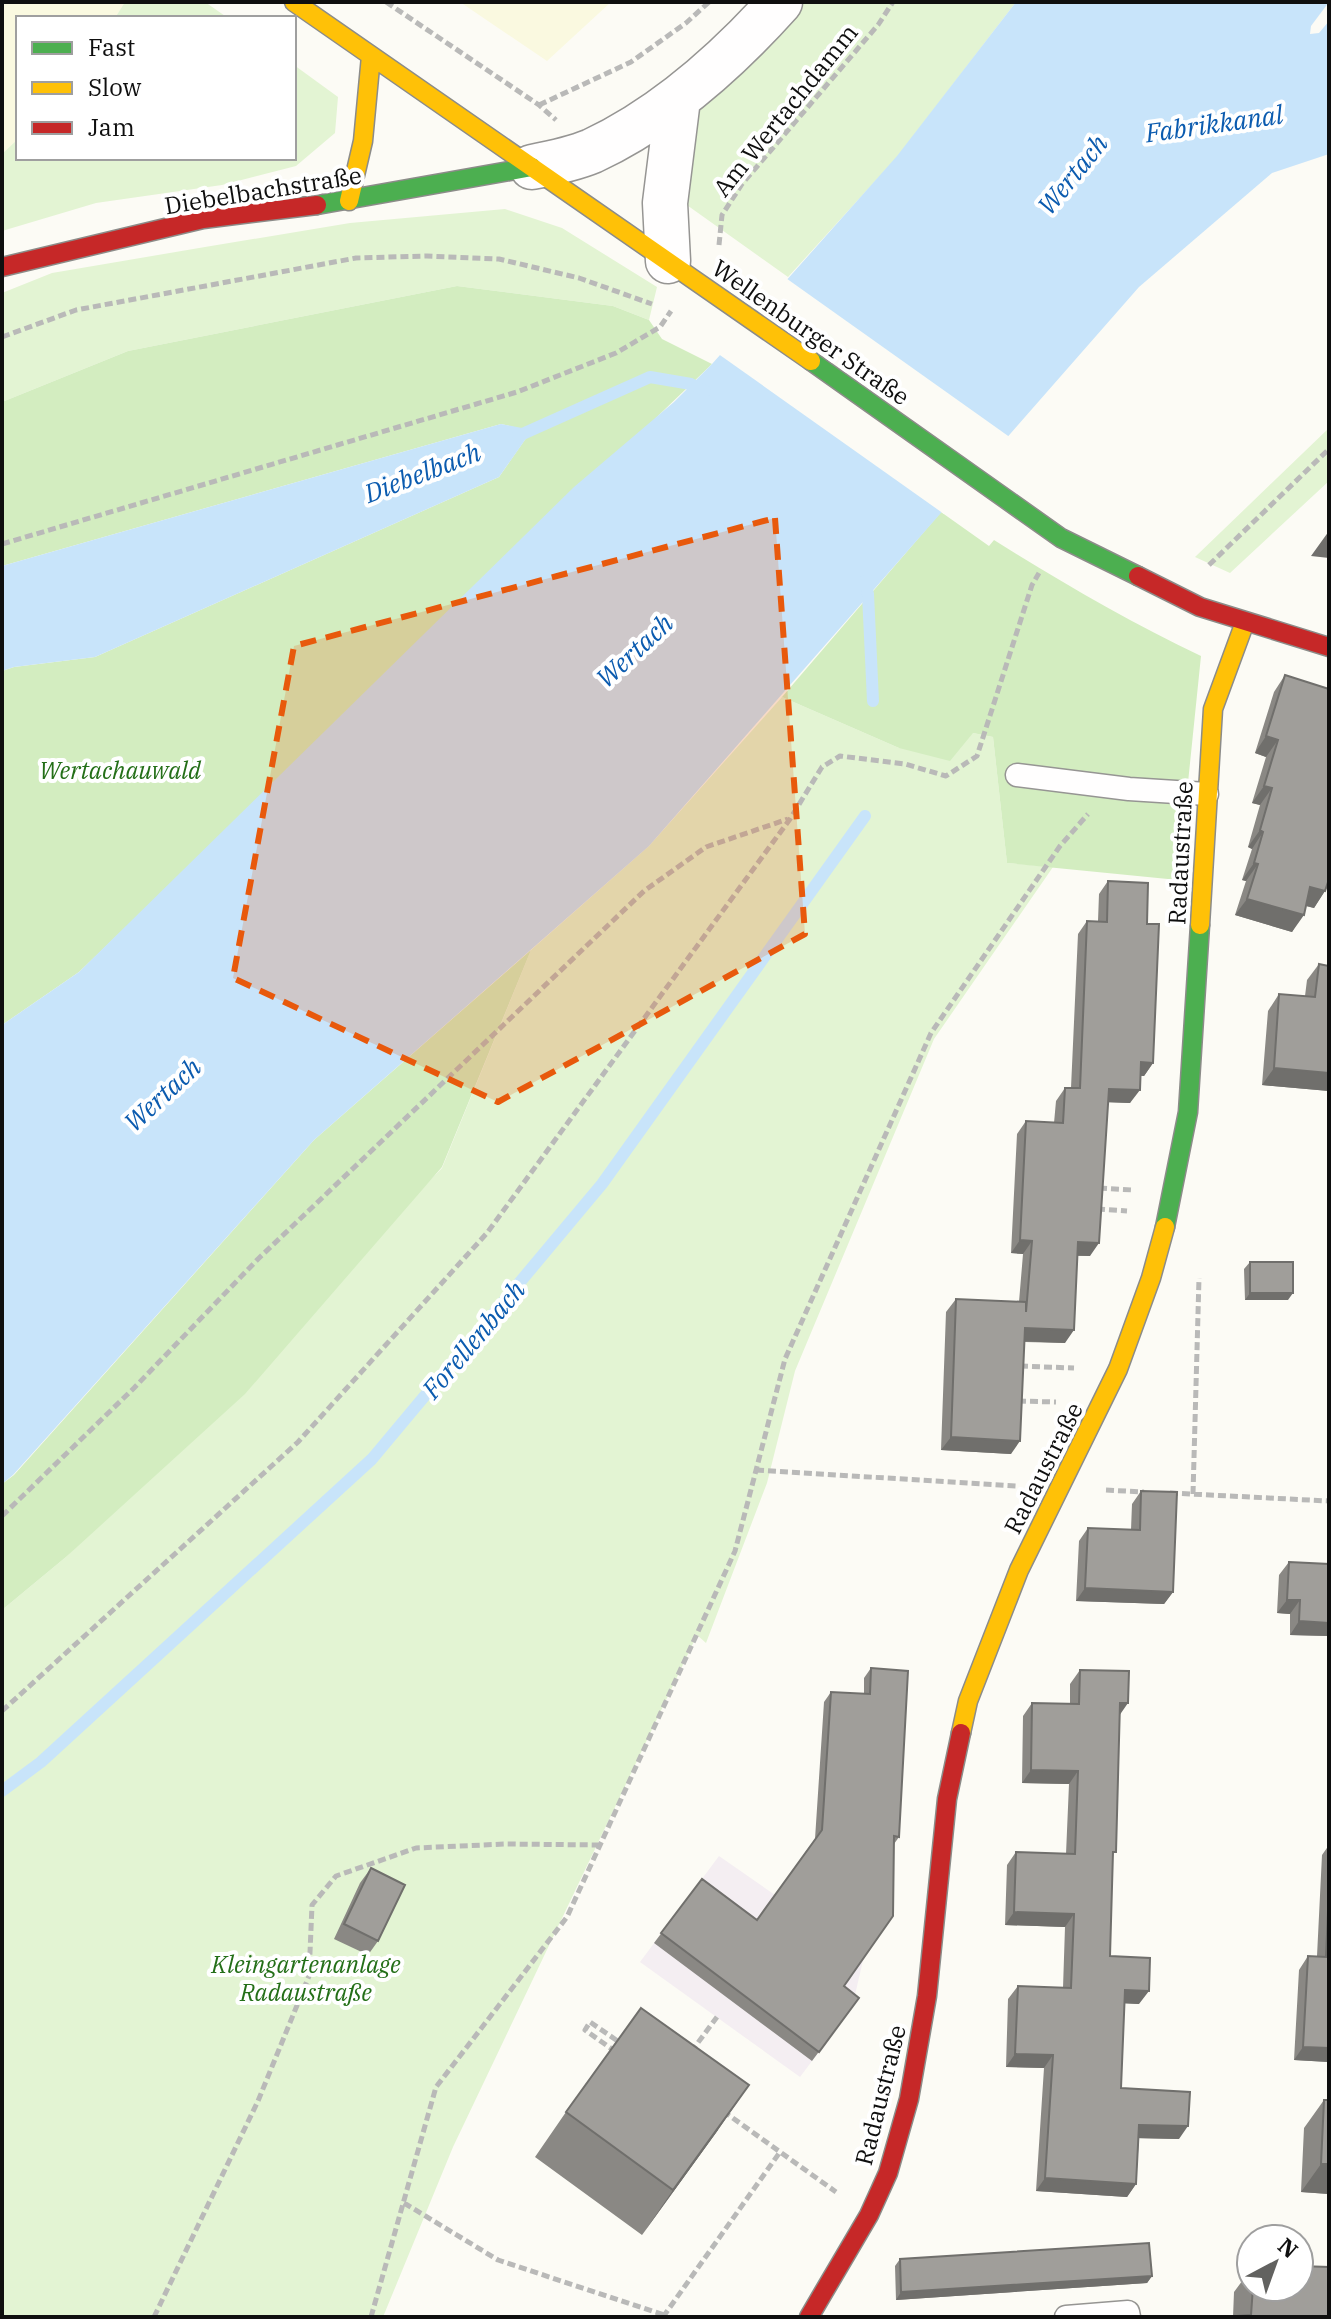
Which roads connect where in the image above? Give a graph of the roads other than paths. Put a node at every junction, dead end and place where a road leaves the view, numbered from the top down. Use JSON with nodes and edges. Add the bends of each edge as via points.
{"nodes":[{"id":1,"x":294,"y":2,"type":"edge"},
{"id":2,"x":780,"y":2,"type":"edge"},
{"id":3,"x":371,"y":56,"type":"junction"},
{"id":4,"x":678,"y":99,"type":"junction"},
{"id":5,"x":532,"y":167,"type":"junction"},
{"id":6,"x":349,"y":201,"type":"junction"},
{"id":7,"x":668,"y":261,"type":"junction"},
{"id":8,"x":2,"y":267,"type":"edge"},
{"id":9,"x":1245,"y":622,"type":"junction"},
{"id":10,"x":1329,"y":647,"type":"edge"},
{"id":11,"x":1017,"y":775,"type":"dead end"},
{"id":12,"x":1207,"y":794,"type":"junction"},
{"id":13,"x":809,"y":2317,"type":"edge"},
{"id":14,"x":1066,"y":2317,"type":"edge"},
{"id":15,"x":1129,"y":2317,"type":"edge"}],
"edges":[{"from":1,"to":3,"type":"street","name":"Wellenburger Straße"},
{"from":2,"to":4,"type":"street","via":[[747,39]]},
{"from":3,"to":5,"type":"street","name":"Wellenburger Straße"},
{"from":3,"to":6,"type":"street","via":[[363,141]]},
{"from":4,"to":5,"type":"street","via":[[592,151]]},
{"from":4,"to":7,"type":"street","via":[[665,203]]},
{"from":5,"to":6,"type":"street","name":"Diebelbachstraße"},
{"from":5,"to":7,"type":"street","name":"Wellenburger Straße"},
{"from":6,"to":8,"type":"street","name":"Diebelbachstraße","via":[[203,219]]},
{"from":7,"to":9,"type":"street","name":"Wellenburger Straße","via":[[1061,538],[1200,607]]},
{"from":9,"to":10,"type":"street","name":"Wellenburger Straße"},
{"from":9,"to":12,"type":"street","name":"Radaustraße","via":[[1213,709]]},
{"from":11,"to":12,"type":"lane"},
{"from":12,"to":13,"type":"street","name":"Radaustraße","via":[[1188,1112],[1169,1214],[1118,1369],[1019,1570],[968,1701],[947,1799],[927,1996],[909,2099],[888,2173],[869,2215]]},
{"from":14,"to":15,"type":"lane","via":[[1128,2312]]}]}
